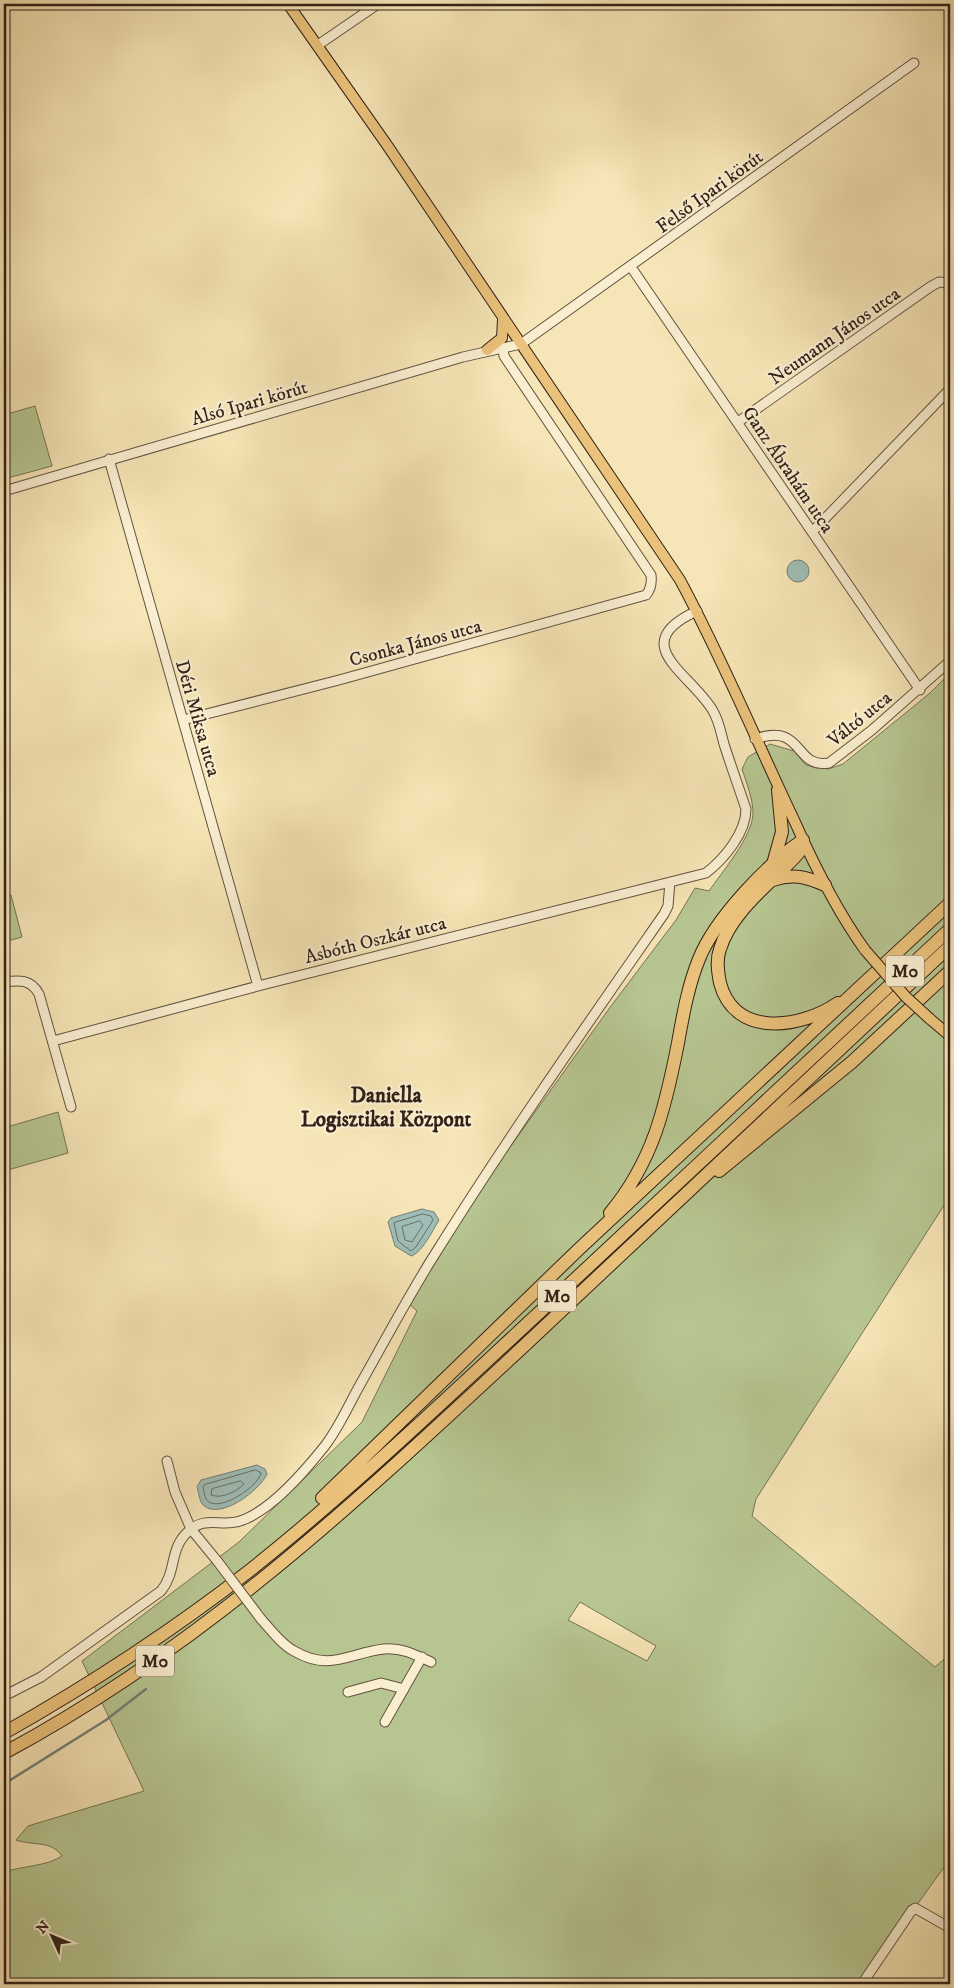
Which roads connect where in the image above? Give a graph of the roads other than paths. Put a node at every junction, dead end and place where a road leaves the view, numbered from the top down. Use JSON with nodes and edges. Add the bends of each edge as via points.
{"nodes":[{"id":1,"x":288,"y":4,"type":"edge"},
{"id":2,"x":378,"y":4,"type":"edge"},
{"id":3,"x":318,"y":45,"type":"junction"},
{"id":4,"x":914,"y":63,"type":"dead end"},
{"id":5,"x":631,"y":267,"type":"junction"},
{"id":6,"x":950,"y":283,"type":"edge"},
{"id":7,"x":502,"y":315,"type":"junction"},
{"id":8,"x":522,"y":344,"type":"junction"},
{"id":9,"x":503,"y":347,"type":"junction"},
{"id":10,"x":487,"y":350,"type":"junction"},
{"id":11,"x":950,"y":389,"type":"edge"},
{"id":12,"x":738,"y":422,"type":"junction"},
{"id":13,"x":109,"y":459,"type":"junction"},
{"id":14,"x":4,"y":491,"type":"edge"},
{"id":15,"x":812,"y":532,"type":"junction"},
{"id":16,"x":697,"y":611,"type":"junction"},
{"id":17,"x":950,"y":661,"type":"edge"},
{"id":18,"x":920,"y":690,"type":"junction"},
{"id":19,"x":183,"y":720,"type":"junction"},
{"id":20,"x":755,"y":740,"type":"junction"},
{"id":21,"x":778,"y":790,"type":"junction"},
{"id":22,"x":803,"y":840,"type":"junction"},
{"id":23,"x":773,"y":873,"type":"junction"},
{"id":24,"x":670,"y":882,"type":"junction"},
{"id":25,"x":826,"y":885,"type":"junction"},
{"id":26,"x":950,"y":903,"type":"edge"},
{"id":27,"x":950,"y":929,"type":"edge"},
{"id":28,"x":950,"y":946,"type":"edge"},
{"id":29,"x":950,"y":971,"type":"edge"},
{"id":30,"x":4,"y":982,"type":"edge"},
{"id":31,"x":863,"y":985,"type":"junction"},
{"id":32,"x":258,"y":986,"type":"junction"},
{"id":33,"x":950,"y":1036,"type":"edge"},
{"id":34,"x":53,"y":1040,"type":"junction"},
{"id":35,"x":71,"y":1107,"type":"dead end"},
{"id":36,"x":688,"y":1192,"type":"junction"},
{"id":37,"x":579,"y":1249,"type":"junction"},
{"id":38,"x":167,"y":1461,"type":"dead end"},
{"id":39,"x":191,"y":1529,"type":"junction"},
{"id":40,"x":248,"y":1572,"type":"junction"},
{"id":41,"x":422,"y":1657,"type":"junction"},
{"id":42,"x":431,"y":1662,"type":"dead end"},
{"id":43,"x":404,"y":1689,"type":"junction"},
{"id":44,"x":348,"y":1692,"type":"dead end"},
{"id":45,"x":4,"y":1696,"type":"edge"},
{"id":46,"x":385,"y":1722,"type":"dead end"},
{"id":47,"x":4,"y":1733,"type":"edge"},
{"id":48,"x":4,"y":1753,"type":"edge"},
{"id":49,"x":950,"y":1928,"type":"edge"},
{"id":50,"x":862,"y":1984,"type":"edge"}],
"edges":[{"from":1,"to":3,"type":"main road"},
{"from":2,"to":3,"type":"street"},
{"from":3,"to":7,"type":"main road"},
{"from":4,"to":5,"type":"street","name":"Felső Ipari körút"},
{"from":5,"to":8,"type":"street","name":"Felső Ipari körút"},
{"from":5,"to":12,"type":"street","name":"Ganz Ábrahám utca"},
{"from":6,"to":12,"type":"street","name":"Neumann János utca","via":[[939,282],[930,287]]},
{"from":7,"to":8,"type":"main road"},
{"from":7,"to":10,"type":"main road","via":[[503,336]]},
{"from":8,"to":9,"type":"street","name":"Alsó Ipari körút"},
{"from":8,"to":16,"type":"main road","via":[[680,580]]},
{"from":9,"to":10,"type":"street","name":"Alsó Ipari körút"},
{"from":9,"to":19,"type":"street","name":"Csonka János utca","via":[[504,356],[651,575],[651,587],[646,595]]},
{"from":10,"to":13,"type":"street","name":"Alsó Ipari körút"},
{"from":11,"to":15,"type":"street"},
{"from":12,"to":15,"type":"street","name":"Ganz Ábrahám utca"},
{"from":13,"to":14,"type":"street","name":"Alsó Ipari körút"},
{"from":13,"to":19,"type":"street","name":"Déri Miksa utca"},
{"from":15,"to":18,"type":"street","name":"Ganz Ábrahám utca"},
{"from":16,"to":20,"type":"main road"},
{"from":16,"to":24,"type":"street","name":"Asbóth Oszkár utca","via":[[670,626],[665,637],[665,650],[673,665],[714,712],[746,810],[745,822],[737,838],[706,873]]},
{"from":17,"to":18,"type":"street","name":"Váltó utca"},
{"from":18,"to":20,"type":"street","name":"Váltó utca","via":[[829,763],[810,762],[795,744],[778,735],[770,734]]},
{"from":19,"to":32,"type":"street","name":"Déri Miksa utca"},
{"from":20,"to":21,"type":"main road"},
{"from":21,"to":22,"type":"main road"},
{"from":21,"to":23,"type":"highway","via":[[782,832]]},
{"from":22,"to":23,"type":"highway"},
{"from":22,"to":25,"type":"main road"},
{"from":23,"to":25,"type":"highway","via":[[798,875]]},
{"from":23,"to":31,"type":"highway","via":[[725,934],[718,960],[721,986],[727,1000],[759,1022],[788,1024],[816,1016]]},
{"from":23,"to":37,"type":"highway","via":[[724,916],[704,947],[687,996],[670,1086],[654,1141],[629,1189]]},
{"from":24,"to":32,"type":"street","name":"Asbóth Oszkár utca"},
{"from":24,"to":39,"type":"street","via":[[664,914],[467,1202],[325,1445],[284,1490],[249,1517],[231,1522],[203,1522]]},
{"from":25,"to":33,"type":"main road","bridge":true,"via":[[865,950],[906,996]]},
{"from":26,"to":31,"type":"highway"},
{"from":27,"to":40,"type":"highway","number":"M0","via":[[440,1404]]},
{"from":28,"to":36,"type":"highway","number":"M0"},
{"from":29,"to":36,"type":"highway","via":[[824,1086],[724,1168]]},
{"from":30,"to":34,"type":"street","via":[[26,981],[37,990]]},
{"from":31,"to":37,"type":"highway"},
{"from":32,"to":34,"type":"street","name":"Asbóth Oszkár utca"},
{"from":34,"to":35,"type":"street"},
{"from":36,"to":48,"type":"highway","number":"M0","via":[[415,1447],[251,1590],[113,1689]]},
{"from":37,"to":40,"type":"highway","via":[[274,1542]]},
{"from":38,"to":39,"type":"street","via":[[175,1492]]},
{"from":39,"to":41,"type":"street","bridge":true,"via":[[261,1619],[288,1647],[312,1659],[340,1661],[391,1649]]},
{"from":39,"to":45,"type":"street","via":[[175,1548],[170,1577],[161,1591],[41,1677]]},
{"from":40,"to":47,"type":"highway","number":"M0","via":[[103,1674]]},
{"from":41,"to":42,"type":"street"},
{"from":41,"to":43,"type":"street"},
{"from":43,"to":44,"type":"street","via":[[380,1683]]},
{"from":43,"to":46,"type":"street"},
{"from":49,"to":50,"type":"street","via":[[914,1909]]}]}
